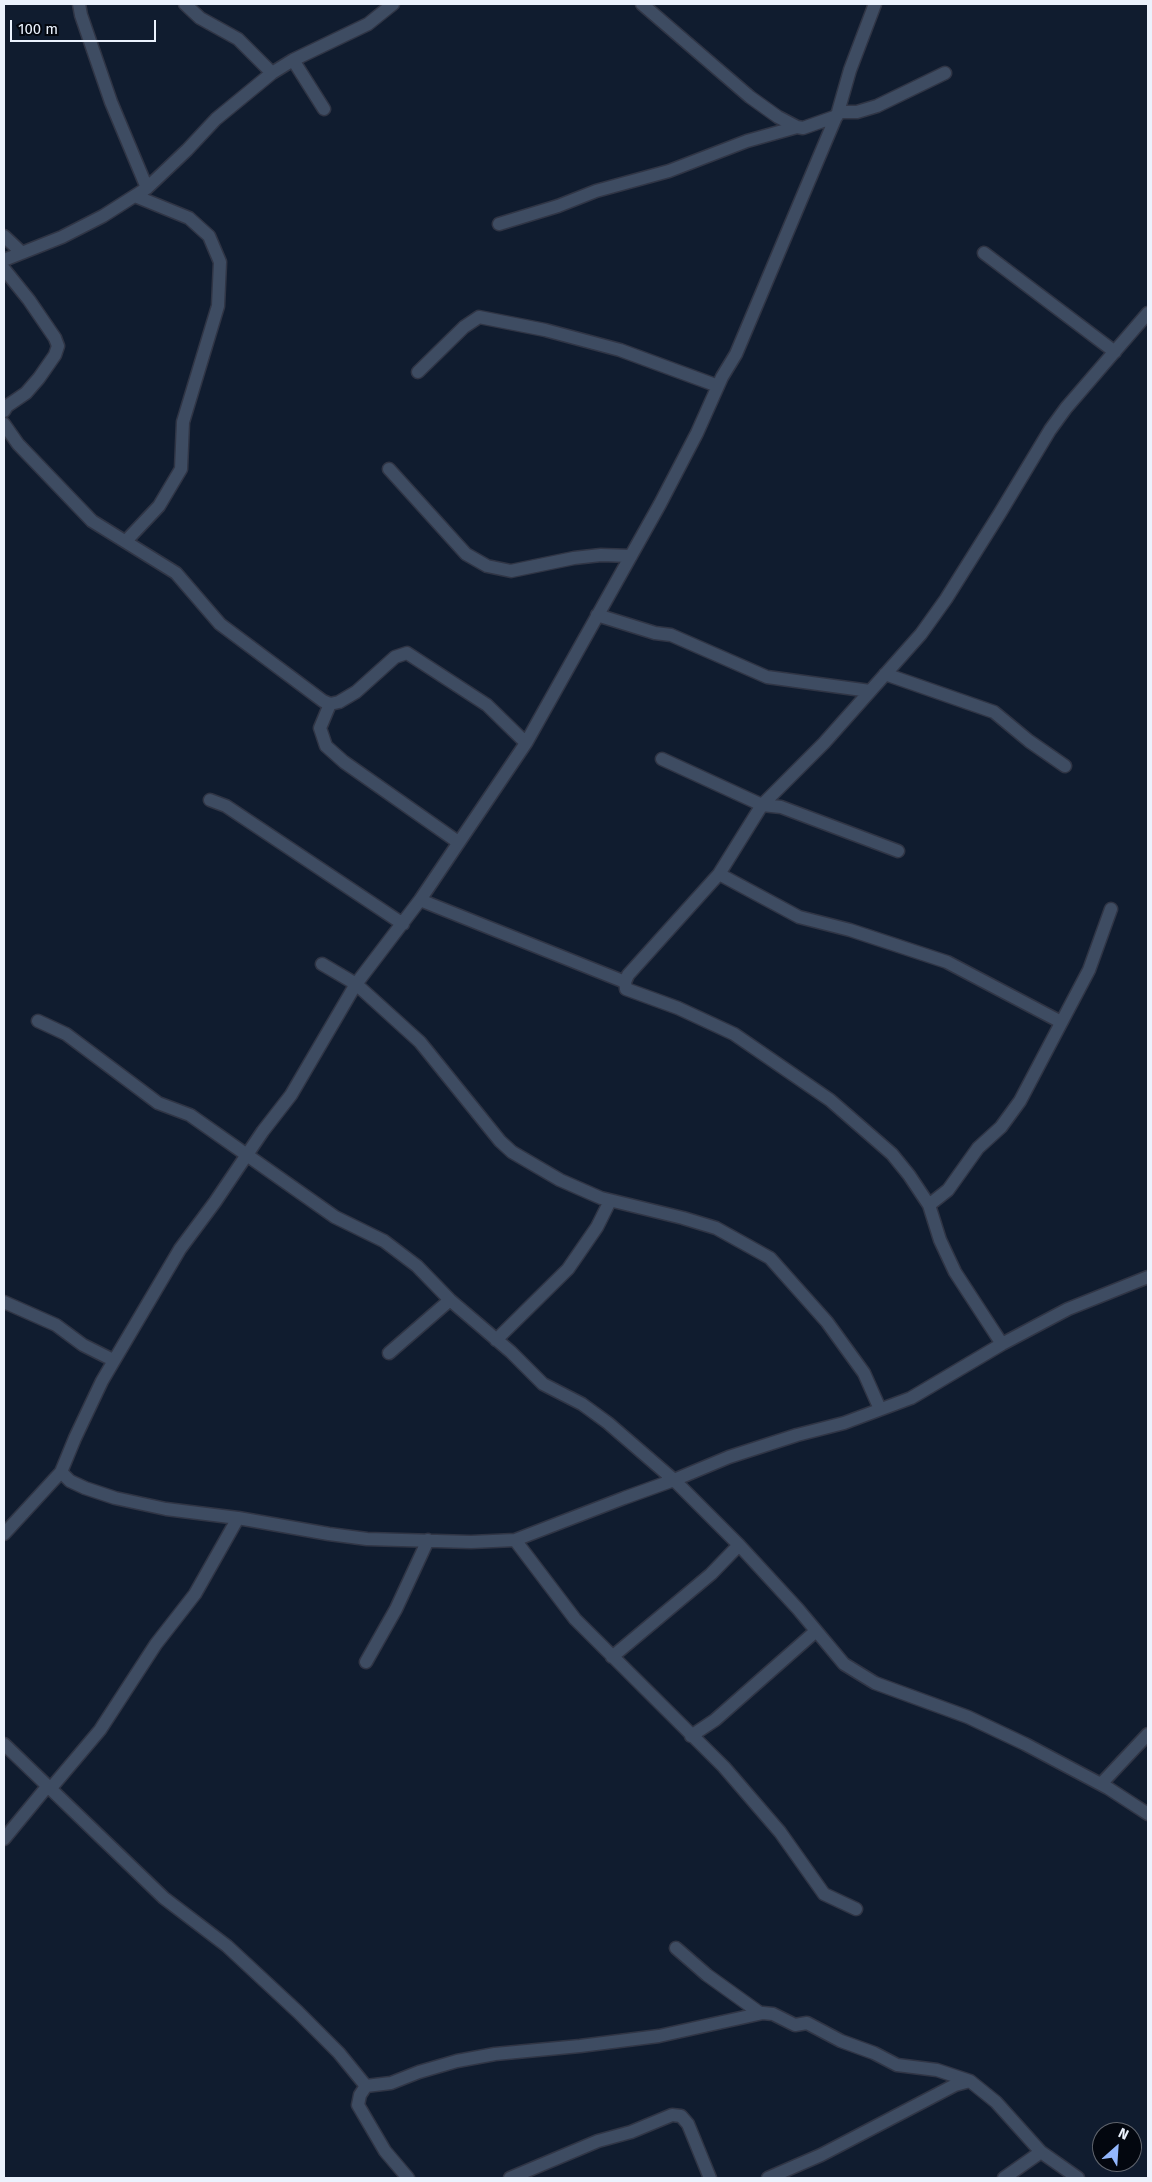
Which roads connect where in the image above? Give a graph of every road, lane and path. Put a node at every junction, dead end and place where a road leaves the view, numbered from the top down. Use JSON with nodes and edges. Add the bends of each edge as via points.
{"nodes":[{"id":1,"x":80,"y":4,"type":"edge"},
{"id":2,"x":185,"y":4,"type":"edge"},
{"id":3,"x":393,"y":4,"type":"edge"},
{"id":4,"x":642,"y":4,"type":"edge"},
{"id":5,"x":875,"y":4,"type":"edge"},
{"id":6,"x":293,"y":60,"type":"junction"},
{"id":7,"x":272,"y":73,"type":"junction"},
{"id":8,"x":945,"y":73,"type":"dead end"},
{"id":9,"x":324,"y":108,"type":"dead end"},
{"id":10,"x":838,"y":114,"type":"junction"},
{"id":11,"x":797,"y":127,"type":"junction"},
{"id":12,"x":147,"y":188,"type":"junction"},
{"id":13,"x":135,"y":196,"type":"junction"},
{"id":14,"x":499,"y":224,"type":"dead end"},
{"id":15,"x":4,"y":236,"type":"edge"},
{"id":16,"x":21,"y":252,"type":"junction"},
{"id":17,"x":984,"y":253,"type":"dead end"},
{"id":18,"x":4,"y":260,"type":"edge"},
{"id":19,"x":4,"y":269,"type":"edge"},
{"id":20,"x":1148,"y":313,"type":"edge"},
{"id":21,"x":1115,"y":352,"type":"junction"},
{"id":22,"x":418,"y":372,"type":"dead end"},
{"id":23,"x":718,"y":386,"type":"junction"},
{"id":24,"x":4,"y":410,"type":"edge"},
{"id":25,"x":4,"y":424,"type":"edge"},
{"id":26,"x":389,"y":469,"type":"dead end"},
{"id":27,"x":126,"y":542,"type":"junction"},
{"id":28,"x":631,"y":556,"type":"junction"},
{"id":29,"x":597,"y":615,"type":"junction"},
{"id":30,"x":885,"y":674,"type":"junction"},
{"id":31,"x":870,"y":691,"type":"junction"},
{"id":32,"x":330,"y":704,"type":"junction"},
{"id":33,"x":526,"y":743,"type":"junction"},
{"id":34,"x":662,"y":758,"type":"dead end"},
{"id":35,"x":1065,"y":766,"type":"dead end"},
{"id":36,"x":210,"y":800,"type":"dead end"},
{"id":37,"x":762,"y":805,"type":"junction"},
{"id":38,"x":458,"y":842,"type":"junction"},
{"id":39,"x":898,"y":851,"type":"dead end"},
{"id":40,"x":719,"y":874,"type":"junction"},
{"id":41,"x":420,"y":900,"type":"junction"},
{"id":42,"x":1110,"y":909,"type":"dead end"},
{"id":43,"x":403,"y":924,"type":"junction"},
{"id":44,"x":322,"y":964,"type":"dead end"},
{"id":45,"x":625,"y":982,"type":"junction"},
{"id":46,"x":356,"y":984,"type":"junction"},
{"id":47,"x":38,"y":1021,"type":"dead end"},
{"id":48,"x":1061,"y":1022,"type":"junction"},
{"id":49,"x":247,"y":1155,"type":"junction"},
{"id":50,"x":610,"y":1200,"type":"junction"},
{"id":51,"x":929,"y":1205,"type":"junction"},
{"id":52,"x":1148,"y":1277,"type":"edge"},
{"id":53,"x":450,"y":1300,"type":"junction"},
{"id":54,"x":4,"y":1302,"type":"edge"},
{"id":55,"x":496,"y":1340,"type":"junction"},
{"id":56,"x":1002,"y":1344,"type":"junction"},
{"id":57,"x":389,"y":1353,"type":"dead end"},
{"id":58,"x":114,"y":1360,"type":"junction"},
{"id":59,"x":880,"y":1410,"type":"junction"},
{"id":60,"x":61,"y":1472,"type":"junction"},
{"id":61,"x":674,"y":1480,"type":"junction"},
{"id":62,"x":238,"y":1518,"type":"junction"},
{"id":63,"x":4,"y":1534,"type":"edge"},
{"id":64,"x":428,"y":1540,"type":"junction"},
{"id":65,"x":515,"y":1540,"type":"junction"},
{"id":66,"x":738,"y":1545,"type":"junction"},
{"id":67,"x":816,"y":1631,"type":"junction"},
{"id":68,"x":612,"y":1657,"type":"junction"},
{"id":69,"x":366,"y":1662,"type":"dead end"},
{"id":70,"x":1148,"y":1734,"type":"edge"},
{"id":71,"x":691,"y":1736,"type":"junction"},
{"id":72,"x":4,"y":1744,"type":"edge"},
{"id":73,"x":1101,"y":1784,"type":"junction"},
{"id":74,"x":51,"y":1788,"type":"junction"},
{"id":75,"x":1148,"y":1814,"type":"edge"},
{"id":76,"x":4,"y":1839,"type":"edge"},
{"id":77,"x":856,"y":1909,"type":"dead end"},
{"id":78,"x":676,"y":1948,"type":"dead end"},
{"id":79,"x":760,"y":2013,"type":"junction"},
{"id":80,"x":970,"y":2081,"type":"junction"},
{"id":81,"x":366,"y":2086,"type":"junction"},
{"id":82,"x":1041,"y":2152,"type":"junction"},
{"id":83,"x":408,"y":2178,"type":"edge"},
{"id":84,"x":510,"y":2178,"type":"edge"},
{"id":85,"x":710,"y":2178,"type":"edge"},
{"id":86,"x":768,"y":2178,"type":"edge"},
{"id":87,"x":1004,"y":2178,"type":"edge"},
{"id":88,"x":1078,"y":2178,"type":"edge"}],
"edges":[{"from":1,"to":12,"type":"street","via":[[111,102]]},
{"from":2,"to":7,"type":"street","via":[[200,18],[238,39]]},
{"from":3,"to":6,"type":"street","via":[[368,24]]},
{"from":4,"to":11,"type":"street","via":[[750,97]]},
{"from":5,"to":10,"type":"street","via":[[850,70]]},
{"from":6,"to":7,"type":"street"},
{"from":6,"to":9,"type":"street"},
{"from":7,"to":12,"type":"street","via":[[216,119]]},
{"from":8,"to":10,"type":"street","via":[[877,106]]},
{"from":10,"to":11,"type":"street","via":[[803,128]]},
{"from":10,"to":23,"type":"street","via":[[736,354]]},
{"from":11,"to":14,"type":"street","via":[[748,140],[669,170]]},
{"from":12,"to":13,"type":"street"},
{"from":13,"to":16,"type":"street","via":[[62,237]]},
{"from":13,"to":27,"type":"street","via":[[189,218],[209,236],[220,262],[218,306],[183,422],[181,469],[158,506]]},
{"from":15,"to":16,"type":"street"},
{"from":16,"to":18,"type":"street"},
{"from":17,"to":21,"type":"street"},
{"from":19,"to":24,"type":"street","via":[[29,300],[58,346],[55,356],[39,378]]},
{"from":20,"to":21,"type":"street"},
{"from":21,"to":30,"type":"street","via":[[1055,422],[946,599],[921,634]]},
{"from":22,"to":23,"type":"street","via":[[464,327],[479,317],[620,350]]},
{"from":23,"to":28,"type":"street","via":[[697,433]]},
{"from":25,"to":27,"type":"street","via":[[18,444],[92,521]]},
{"from":26,"to":28,"type":"street","via":[[466,554],[487,566],[511,571],[574,558]]},
{"from":27,"to":32,"type":"street","via":[[176,573],[220,624]]},
{"from":28,"to":29,"type":"street"},
{"from":29,"to":31,"type":"street","via":[[691,642],[767,676]]},
{"from":29,"to":33,"type":"street"},
{"from":30,"to":31,"type":"street"},
{"from":30,"to":35,"type":"street","via":[[994,712]]},
{"from":31,"to":37,"type":"street"},
{"from":32,"to":33,"type":"street","via":[[356,692],[395,657],[407,653],[487,704]]},
{"from":32,"to":38,"type":"street","via":[[320,728],[326,746]]},
{"from":33,"to":38,"type":"street"},
{"from":34,"to":37,"type":"street"},
{"from":36,"to":43,"type":"street","via":[[226,806]]},
{"from":37,"to":39,"type":"street","via":[[781,807]]},
{"from":37,"to":40,"type":"street"},
{"from":38,"to":41,"type":"street"},
{"from":40,"to":45,"type":"street"},
{"from":40,"to":48,"type":"street","via":[[798,917],[850,930],[947,962]]},
{"from":41,"to":43,"type":"street"},
{"from":41,"to":45,"type":"street"},
{"from":42,"to":48,"type":"street","via":[[1088,970]]},
{"from":43,"to":46,"type":"street"},
{"from":44,"to":46,"type":"street"},
{"from":45,"to":51,"type":"street","via":[[626,989],[734,1034],[830,1100],[892,1154]]},
{"from":46,"to":49,"type":"street","via":[[291,1095]]},
{"from":46,"to":50,"type":"street","via":[[420,1042],[512,1152],[560,1180]]},
{"from":47,"to":49,"type":"street","via":[[66,1034],[158,1103],[190,1115]]},
{"from":48,"to":51,"type":"street","via":[[1020,1101],[1001,1127],[978,1148],[948,1190]]},
{"from":49,"to":53,"type":"street","via":[[335,1217],[384,1242],[417,1266]]},
{"from":49,"to":58,"type":"street","via":[[180,1250]]},
{"from":50,"to":55,"type":"street","via":[[597,1227],[568,1269]]},
{"from":50,"to":59,"type":"street","via":[[716,1228],[770,1258],[828,1322],[864,1373]]},
{"from":51,"to":56,"type":"street","via":[[955,1272]]},
{"from":52,"to":56,"type":"street","via":[[1068,1309]]},
{"from":53,"to":55,"type":"street"},
{"from":53,"to":57,"type":"street"},
{"from":54,"to":58,"type":"street","via":[[56,1325],[83,1345]]},
{"from":55,"to":61,"type":"street","via":[[543,1384],[582,1404],[608,1423]]},
{"from":56,"to":59,"type":"street","via":[[911,1398]]},
{"from":58,"to":60,"type":"street","via":[[87,1410]]},
{"from":59,"to":61,"type":"street","via":[[729,1457]]},
{"from":60,"to":62,"type":"street","via":[[84,1488],[115,1498],[166,1510]]},
{"from":60,"to":63,"type":"street"},
{"from":61,"to":65,"type":"street"},
{"from":61,"to":66,"type":"street"},
{"from":62,"to":64,"type":"street","via":[[329,1534]]},
{"from":62,"to":74,"type":"street","via":[[195,1594],[156,1644],[100,1730]]},
{"from":64,"to":65,"type":"street"},
{"from":64,"to":69,"type":"street","via":[[396,1609]]},
{"from":65,"to":68,"type":"street","via":[[575,1619]]},
{"from":66,"to":67,"type":"street"},
{"from":66,"to":68,"type":"street","via":[[710,1574]]},
{"from":67,"to":71,"type":"street","via":[[715,1720]]},
{"from":67,"to":73,"type":"street","via":[[844,1664],[865,1679],[988,1726]]},
{"from":68,"to":71,"type":"street"},
{"from":70,"to":73,"type":"street"},
{"from":71,"to":77,"type":"street","via":[[724,1767],[780,1832],[824,1894]]},
{"from":72,"to":74,"type":"street"},
{"from":73,"to":75,"type":"street"},
{"from":74,"to":76,"type":"street","via":[[46,1788]]},
{"from":74,"to":81,"type":"street","via":[[164,1898],[227,1946],[298,2012]]},
{"from":78,"to":79,"type":"street"},
{"from":79,"to":80,"type":"street","via":[[773,2014],[794,2025],[806,2023],[897,2065],[937,2070]]},
{"from":79,"to":81,"type":"street","via":[[659,2036],[476,2057],[391,2083]]},
{"from":80,"to":82,"type":"street","via":[[996,2102]]},
{"from":80,"to":86,"type":"street","via":[[955,2085],[821,2155]]},
{"from":81,"to":83,"type":"street","via":[[358,2105],[386,2151]]},
{"from":82,"to":87,"type":"street"},
{"from":82,"to":88,"type":"street"},
{"from":84,"to":85,"type":"street","via":[[598,2140],[631,2132],[672,2115],[681,2116],[688,2124]]}]}
